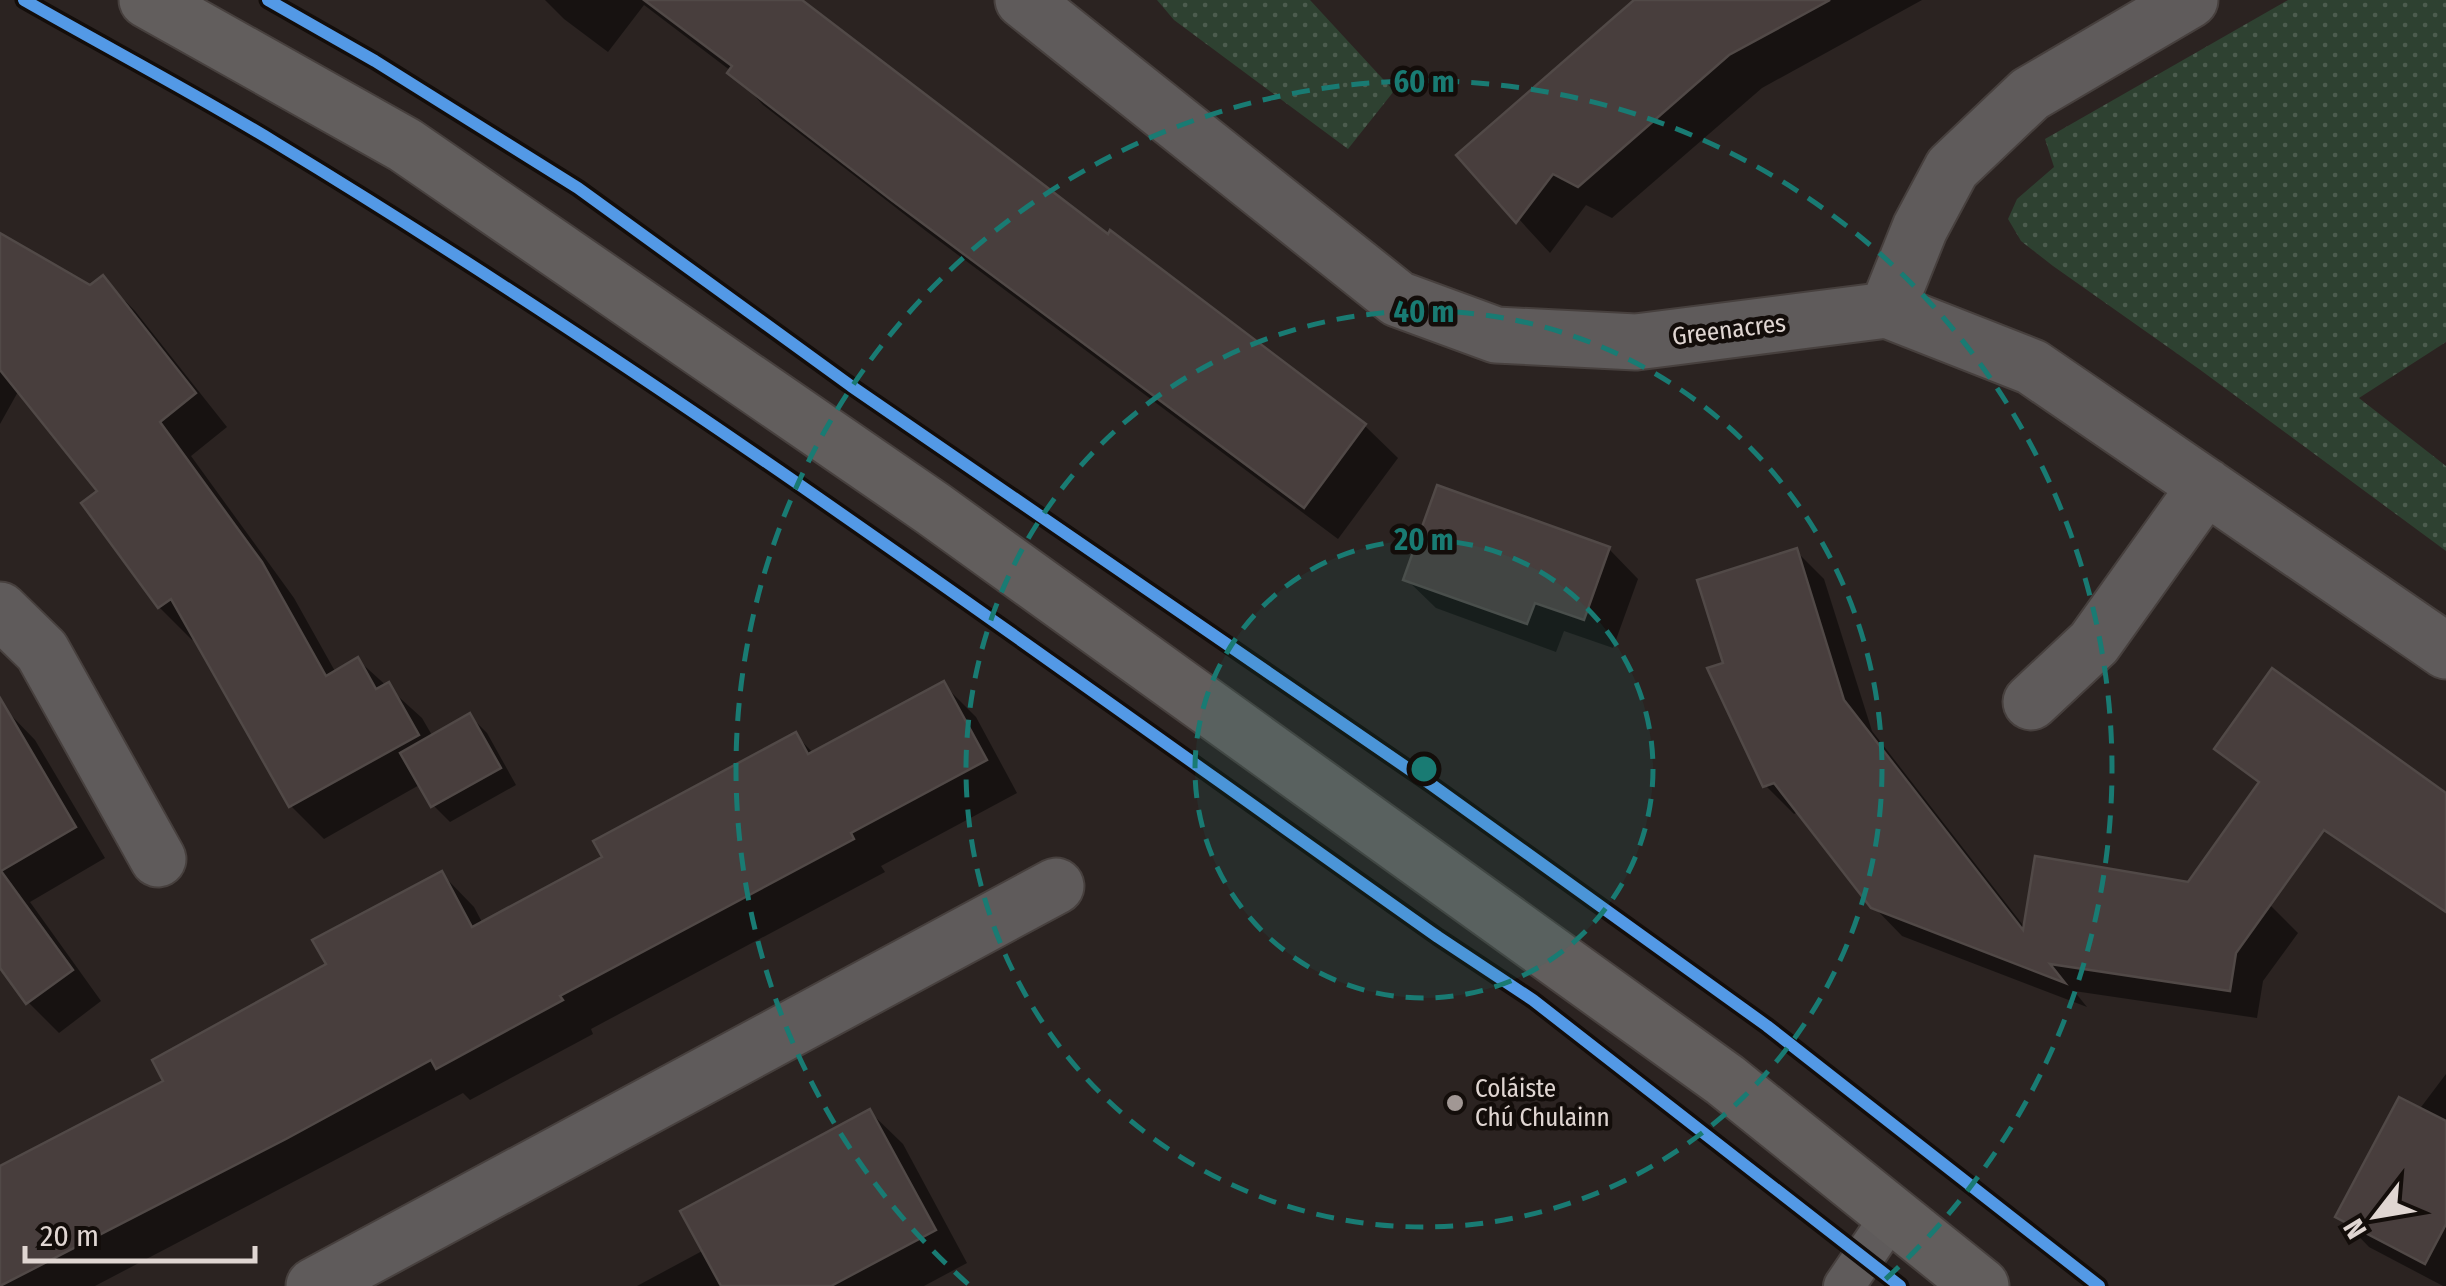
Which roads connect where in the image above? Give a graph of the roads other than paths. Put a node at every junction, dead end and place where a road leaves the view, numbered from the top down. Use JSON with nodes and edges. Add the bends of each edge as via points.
{"nodes":[{"id":1,"x":147,"y":0,"type":"edge"},
{"id":2,"x":1023,"y":0,"type":"edge"},
{"id":3,"x":2190,"y":0,"type":"edge"},
{"id":4,"x":1887,"y":310,"type":"junction"},
{"id":5,"x":2206,"y":486,"type":"junction"},
{"id":6,"x":0,"y":610,"type":"edge"},
{"id":7,"x":2446,"y":651,"type":"edge"},
{"id":8,"x":2031,"y":702,"type":"dead end"},
{"id":9,"x":158,"y":859,"type":"dead end"},
{"id":10,"x":1056,"y":886,"type":"dead end"},
{"id":11,"x":1894,"y":1214,"type":"junction"},
{"id":12,"x":314,"y":1286,"type":"edge"},
{"id":13,"x":1844,"y":1286,"type":"edge"},
{"id":14,"x":1981,"y":1286,"type":"edge"}],
"edges":[{"from":1,"to":11,"type":"street","via":[[404,145],[932,508],[1709,1068]]},
{"from":2,"to":4,"type":"street","name":"Greenacres","via":[[1398,298],[1496,334],[1636,342]]},
{"from":3,"to":4,"type":"street","via":[[2030,94],[1952,168]]},
{"from":4,"to":5,"type":"street","name":"Greenacres","via":[[2032,367]]},
{"from":5,"to":7,"type":"street","name":"Greenacres"},
{"from":5,"to":8,"type":"street","via":[[2094,644]]},
{"from":6,"to":9,"type":"street","via":[[42,652]]},
{"from":10,"to":12,"type":"street"},
{"from":11,"to":13,"type":"lane"},
{"from":11,"to":14,"type":"street"}]}
